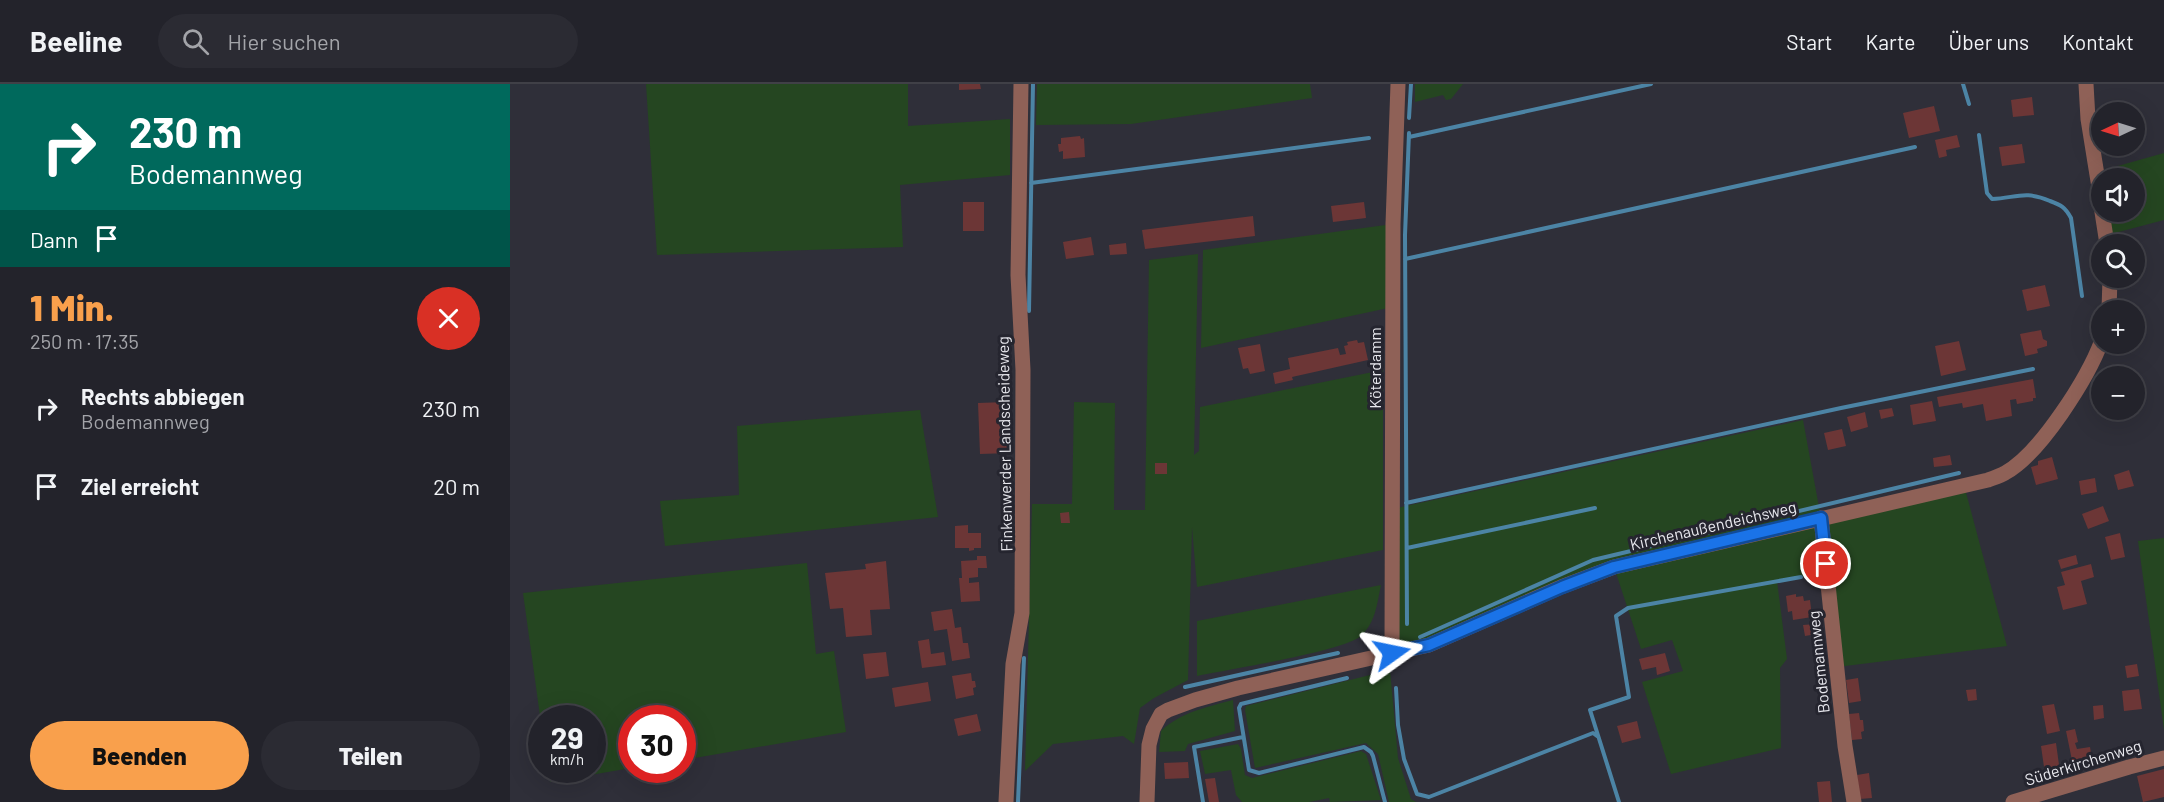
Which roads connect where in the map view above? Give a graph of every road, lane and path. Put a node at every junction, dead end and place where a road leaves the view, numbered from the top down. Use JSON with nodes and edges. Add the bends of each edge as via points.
{"nodes":[{"id":1,"x":1021,"y":84,"type":"edge"},
{"id":2,"x":1398,"y":84,"type":"edge"},
{"id":3,"x":2086,"y":84,"type":"edge"},
{"id":4,"x":2096,"y":168,"type":"edge"},
{"id":5,"x":2096,"y":354,"type":"edge"},
{"id":6,"x":1821,"y":518,"type":"junction"},
{"id":7,"x":1392,"y":653,"type":"junction"},
{"id":8,"x":2164,"y":758,"type":"edge"},
{"id":9,"x":1006,"y":802,"type":"edge"},
{"id":10,"x":1147,"y":802,"type":"edge"},
{"id":11,"x":1854,"y":802,"type":"edge"},
{"id":12,"x":2013,"y":802,"type":"edge"}],
"edges":[{"from":1,"to":9,"type":"street","name":"Finkenwerder Landscheideweg","via":[[1018,275],[1023,370],[1022,613],[1013,664]]},
{"from":2,"to":7,"type":"street","name":"Köterdamm","via":[[1393,224]]},
{"from":3,"to":4,"type":"street"},
{"from":5,"to":6,"type":"street","name":"Kirchenaußendeichsweg","via":[[2036,447],[2005,473]]},
{"from":6,"to":7,"type":"street","name":"Kirchenaußendeichsweg","via":[[1614,567],[1429,645]]},
{"from":6,"to":11,"type":"street","name":"Bodemannweg"},
{"from":7,"to":10,"type":"street","name":"Kirchenaußendeichsweg","via":[[1238,688],[1161,714],[1149,745]]},
{"from":8,"to":12,"type":"street","name":"Süderkirchenweg"}]}
